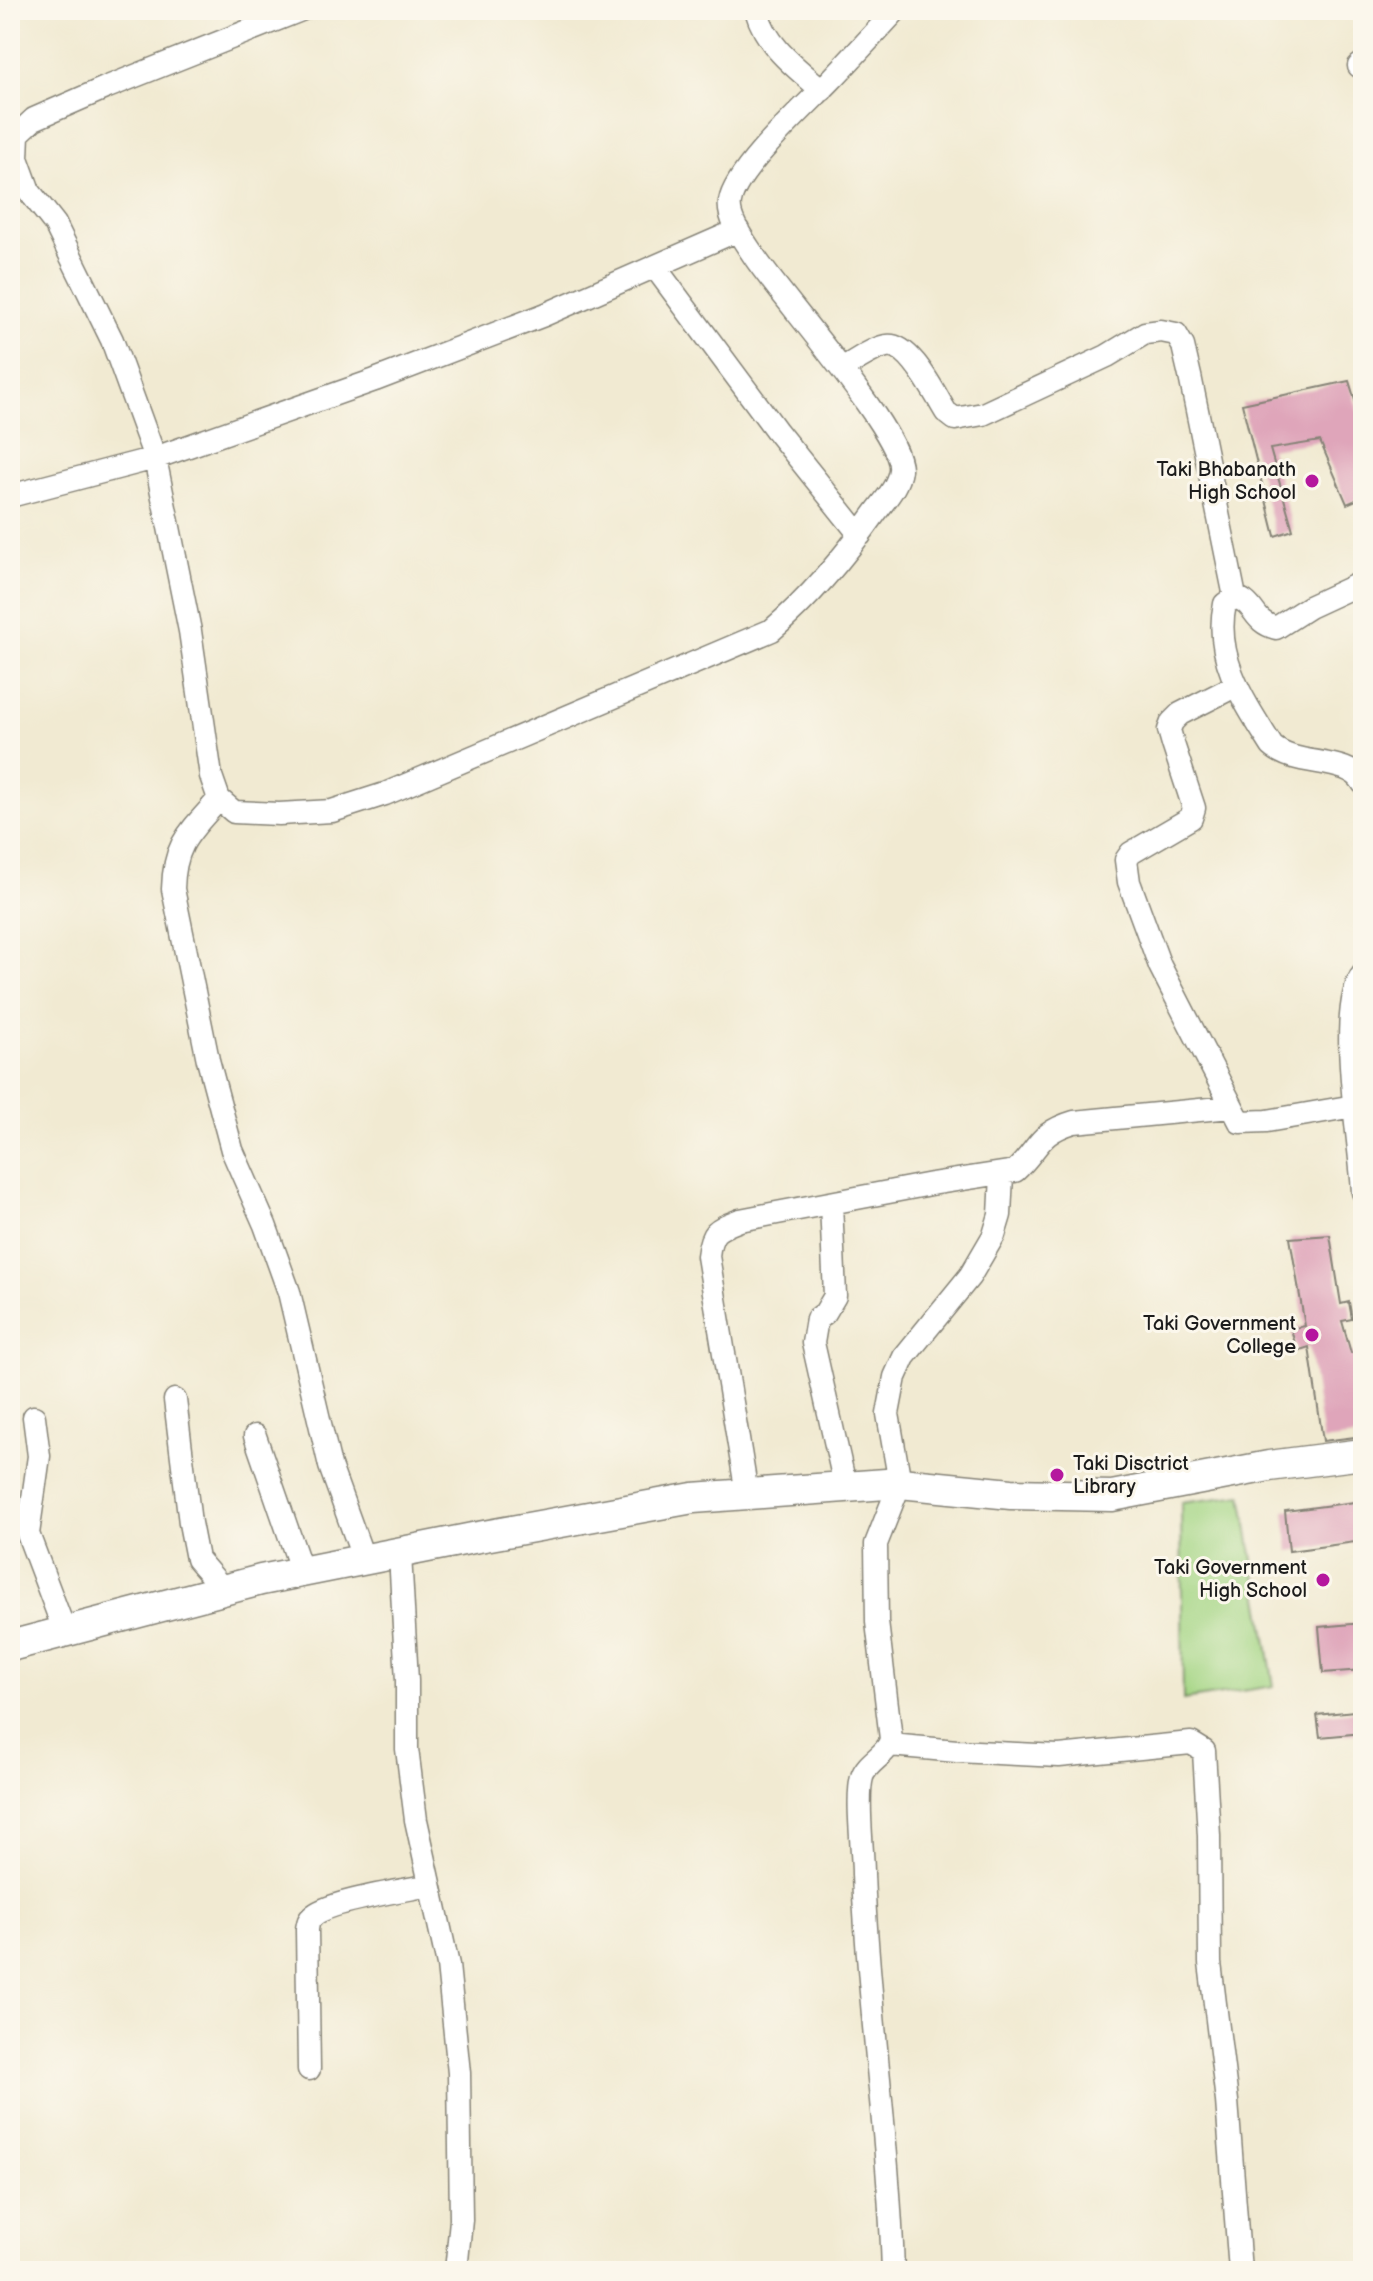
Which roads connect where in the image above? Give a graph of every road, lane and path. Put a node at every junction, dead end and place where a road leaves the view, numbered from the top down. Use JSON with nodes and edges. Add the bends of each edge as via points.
{"nodes":[{"id":1,"x":301,"y":10,"type":"edge"},
{"id":2,"x":756,"y":10,"type":"edge"},
{"id":3,"x":896,"y":10,"type":"edge"},
{"id":4,"x":822,"y":90,"type":"junction"},
{"id":5,"x":738,"y":230,"type":"junction"},
{"id":6,"x":655,"y":267,"type":"junction"},
{"id":7,"x":842,"y":369,"type":"junction"},
{"id":8,"x":155,"y":458,"type":"junction"},
{"id":9,"x":10,"y":496,"type":"edge"},
{"id":10,"x":860,"y":535,"type":"junction"},
{"id":11,"x":1363,"y":582,"type":"edge"},
{"id":12,"x":1235,"y":597,"type":"junction"},
{"id":13,"x":1235,"y":686,"type":"junction"},
{"id":14,"x":1363,"y":783,"type":"edge"},
{"id":15,"x":219,"y":799,"type":"junction"},
{"id":16,"x":1363,"y":974,"type":"edge"},
{"id":17,"x":1354,"y":1106,"type":"junction"},
{"id":18,"x":1231,"y":1107,"type":"junction"},
{"id":19,"x":1002,"y":1175,"type":"junction"},
{"id":20,"x":1363,"y":1192,"type":"edge"},
{"id":21,"x":831,"y":1203,"type":"junction"},
{"id":22,"x":175,"y":1400,"type":"dead end"},
{"id":23,"x":34,"y":1417,"type":"dead end"},
{"id":24,"x":255,"y":1436,"type":"dead end"},
{"id":25,"x":1363,"y":1454,"type":"edge"},
{"id":26,"x":900,"y":1483,"type":"junction"},
{"id":27,"x":845,"y":1485,"type":"junction"},
{"id":28,"x":747,"y":1494,"type":"junction"},
{"id":29,"x":400,"y":1554,"type":"junction"},
{"id":30,"x":364,"y":1560,"type":"junction"},
{"id":31,"x":302,"y":1572,"type":"junction"},
{"id":32,"x":224,"y":1590,"type":"junction"},
{"id":33,"x":65,"y":1632,"type":"junction"},
{"id":34,"x":10,"y":1646,"type":"edge"},
{"id":35,"x":890,"y":1745,"type":"junction"},
{"id":36,"x":430,"y":1885,"type":"junction"},
{"id":37,"x":309,"y":2069,"type":"dead end"},
{"id":38,"x":456,"y":2271,"type":"edge"},
{"id":39,"x":893,"y":2271,"type":"edge"},
{"id":40,"x":1240,"y":2271,"type":"edge"}],
"edges":[{"from":1,"to":8,"type":"street","via":[[34,119],[18,134],[17,158],[29,191],[55,224],[112,340]]},
{"from":2,"to":4,"type":"street","via":[[771,42]]},
{"from":3,"to":4,"type":"street"},
{"from":4,"to":5,"type":"street","via":[[734,188],[729,205]]},
{"from":5,"to":6,"type":"street"},
{"from":5,"to":7,"type":"street"},
{"from":6,"to":8,"type":"street","via":[[375,380]]},
{"from":6,"to":10,"type":"street"},
{"from":7,"to":10,"type":"street","via":[[893,443],[900,468],[895,486]]},
{"from":7,"to":12,"type":"street","via":[[884,346],[906,350],[946,412],[966,419],[1107,356],[1145,333],[1176,334],[1190,376]]},
{"from":8,"to":9,"type":"street"},
{"from":8,"to":15,"type":"street"},
{"from":10,"to":15,"type":"street","via":[[822,584],[772,630],[385,794],[332,811],[279,814],[234,812]]},
{"from":11,"to":12,"type":"street","via":[[1276,628],[1264,624],[1246,600]]},
{"from":12,"to":13,"type":"street","via":[[1225,604],[1222,615]]},
{"from":13,"to":14,"type":"street","via":[[1280,753],[1346,767]]},
{"from":13,"to":18,"type":"street","via":[[1172,722],[1169,730],[1194,808],[1191,818],[1126,860],[1160,966]]},
{"from":15,"to":30,"type":"street","via":[[183,840],[174,864],[173,889],[232,1150],[289,1292],[330,1466]]},
{"from":16,"to":17,"type":"street","via":[[1352,994]]},
{"from":17,"to":18,"type":"street","via":[[1248,1122],[1240,1122]]},
{"from":17,"to":20,"type":"street"},
{"from":18,"to":19,"type":"street","via":[[1064,1125],[1040,1139],[1015,1171]]},
{"from":19,"to":21,"type":"street"},
{"from":19,"to":26,"type":"street","via":[[994,1235],[970,1276],[904,1357],[895,1377],[888,1414]]},
{"from":21,"to":27,"type":"street","via":[[835,1296],[817,1319],[813,1343]]},
{"from":21,"to":28,"type":"street","via":[[740,1220],[719,1228],[710,1240],[708,1256]]},
{"from":22,"to":32,"type":"street","via":[[197,1559]]},
{"from":23,"to":33,"type":"street","via":[[39,1456],[28,1534]]},
{"from":24,"to":31,"type":"street"},
{"from":25,"to":26,"type":"street","via":[[1112,1496],[1011,1494]]},
{"from":26,"to":27,"type":"street"},
{"from":26,"to":35,"type":"street","via":[[876,1544],[877,1622]]},
{"from":27,"to":28,"type":"street"},
{"from":28,"to":29,"type":"street","via":[[693,1498]]},
{"from":29,"to":30,"type":"street"},
{"from":29,"to":36,"type":"street","via":[[407,1749]]},
{"from":30,"to":31,"type":"street"},
{"from":31,"to":32,"type":"street"},
{"from":32,"to":33,"type":"street"},
{"from":33,"to":34,"type":"street"},
{"from":35,"to":39,"type":"street","via":[[866,1770],[861,1790],[864,1896]]},
{"from":35,"to":40,"type":"street","via":[[1059,1756],[1191,1743],[1204,1751],[1210,1963]]},
{"from":36,"to":37,"type":"street","via":[[312,1916],[307,1929]]},
{"from":36,"to":38,"type":"street","via":[[448,1965],[459,2073],[461,2220]]}]}
